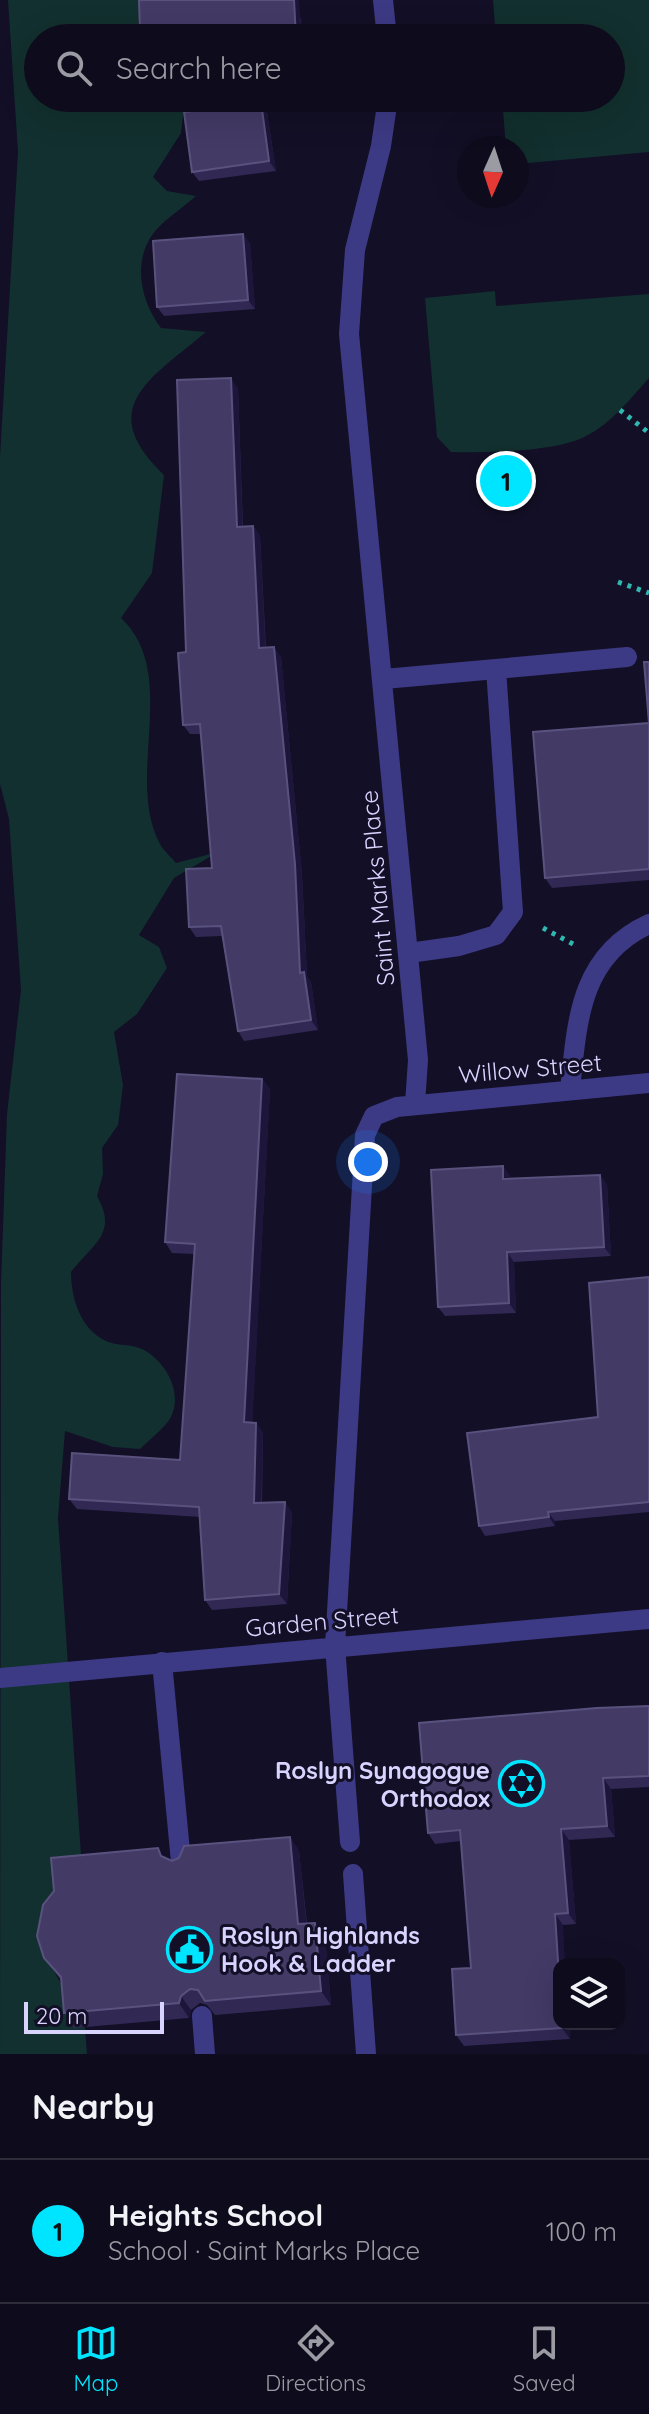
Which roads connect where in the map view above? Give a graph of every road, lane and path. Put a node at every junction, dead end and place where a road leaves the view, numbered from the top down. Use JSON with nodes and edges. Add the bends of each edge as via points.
{"nodes":[{"id":1,"x":383,"y":0,"type":"edge"},
{"id":2,"x":386,"y":24,"type":"edge"},
{"id":3,"x":386,"y":112,"type":"edge"},
{"id":4,"x":620,"y":410,"type":"dead end"},
{"id":5,"x":649,"y":433,"type":"edge"},
{"id":6,"x":618,"y":582,"type":"dead end"},
{"id":7,"x":649,"y":593,"type":"edge"},
{"id":8,"x":627,"y":657,"type":"dead end"},
{"id":9,"x":496,"y":669,"type":"junction"},
{"id":10,"x":384,"y":679,"type":"junction"},
{"id":11,"x":513,"y":912,"type":"junction"},
{"id":12,"x":649,"y":924,"type":"edge"},
{"id":13,"x":409,"y":953,"type":"junction"},
{"id":14,"x":602,"y":960,"type":"junction"},
{"id":15,"x":649,"y":1083,"type":"edge"},
{"id":16,"x":570,"y":1090,"type":"junction"},
{"id":17,"x":415,"y":1104,"type":"junction"},
{"id":18,"x":649,"y":1619,"type":"edge"},
{"id":19,"x":335,"y":1646,"type":"junction"},
{"id":20,"x":162,"y":1662,"type":"junction"},
{"id":21,"x":0,"y":1678,"type":"edge"},
{"id":22,"x":350,"y":1842,"type":"dead end"},
{"id":23,"x":181,"y":1862,"type":"edge"},
{"id":24,"x":353,"y":1874,"type":"dead end"},
{"id":25,"x":202,"y":2016,"type":"edge"},
{"id":26,"x":205,"y":2054,"type":"edge"},
{"id":27,"x":366,"y":2054,"type":"edge"}],
"edges":[{"from":1,"to":2,"type":"street"},
{"from":3,"to":10,"type":"street","name":"Saint Marks Place","via":[[361,214],[348,310]]},
{"from":4,"to":5,"type":"path"},
{"from":6,"to":7,"type":"path"},
{"from":8,"to":9,"type":"street"},
{"from":9,"to":10,"type":"street"},
{"from":9,"to":11,"type":"street"},
{"from":10,"to":13,"type":"street","name":"Saint Marks Place"},
{"from":11,"to":13,"type":"street","via":[[496,935]]},
{"from":11,"to":14,"type":"path"},
{"from":12,"to":14,"type":"street"},
{"from":13,"to":17,"type":"street","name":"Saint Marks Place","via":[[418,1060]]},
{"from":14,"to":16,"type":"street","via":[[579,1009]]},
{"from":15,"to":16,"type":"street","name":"Willow Street"},
{"from":16,"to":17,"type":"street","name":"Willow Street"},
{"from":17,"to":19,"type":"street","via":[[374,1116],[365,1135]]},
{"from":18,"to":19,"type":"street","name":"Garden Street"},
{"from":19,"to":20,"type":"street","name":"Garden Street"},
{"from":19,"to":22,"type":"street"},
{"from":20,"to":21,"type":"street","name":"Garden Street"},
{"from":20,"to":23,"type":"street"},
{"from":24,"to":27,"type":"street"},
{"from":25,"to":26,"type":"street"}]}
